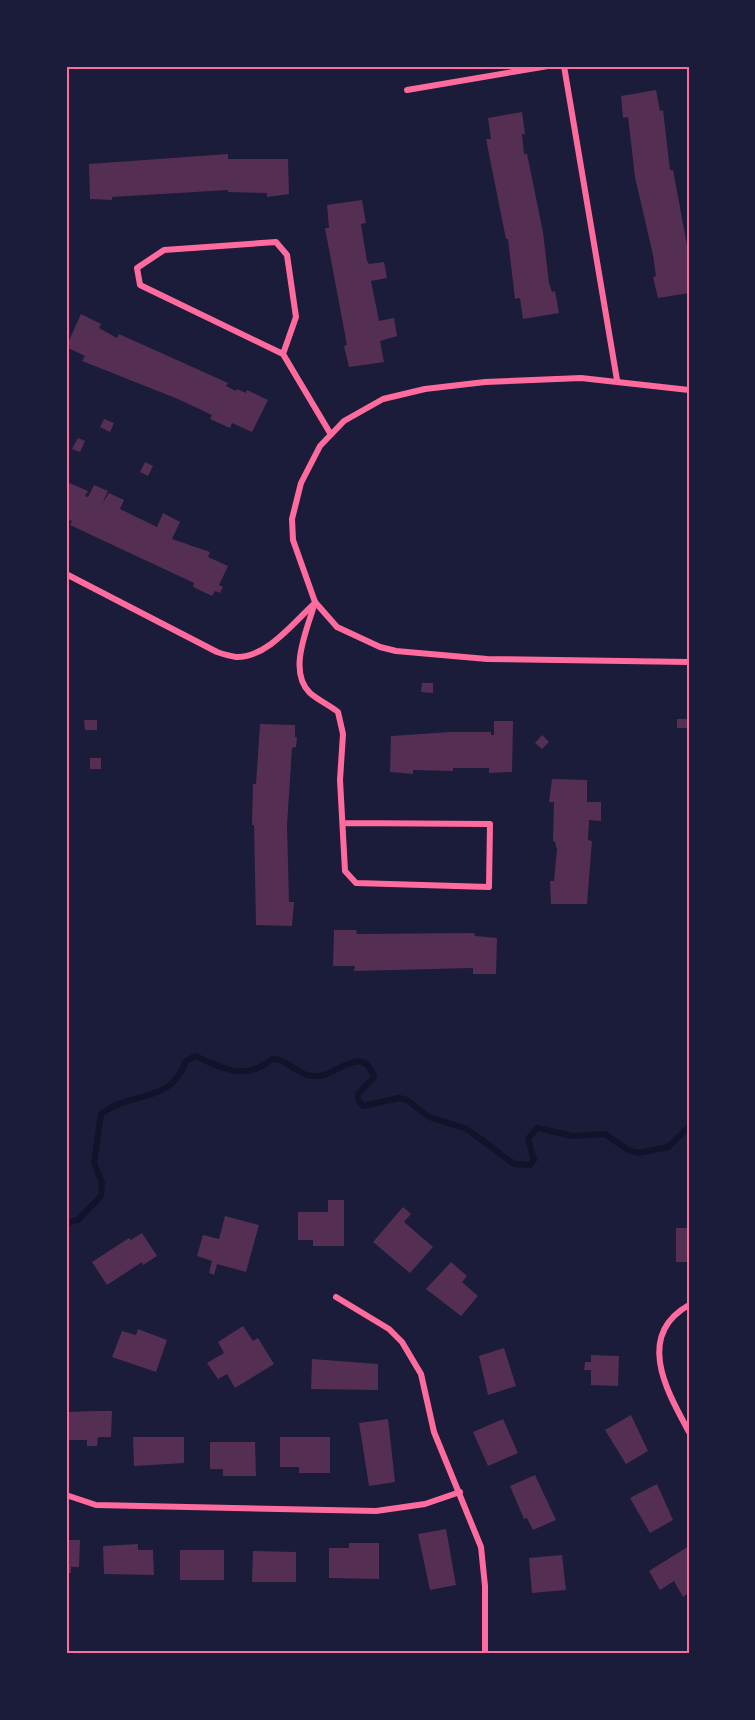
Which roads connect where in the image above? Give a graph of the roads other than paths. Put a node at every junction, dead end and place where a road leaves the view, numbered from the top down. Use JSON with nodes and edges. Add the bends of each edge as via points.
{"nodes":[{"id":1,"x":548,"y":66,"type":"edge"},
{"id":2,"x":564,"y":66,"type":"edge"},
{"id":3,"x":407,"y":90,"type":"dead end"},
{"id":4,"x":283,"y":354,"type":"junction"},
{"id":5,"x":617,"y":380,"type":"junction"},
{"id":6,"x":689,"y":390,"type":"edge"},
{"id":7,"x":330,"y":433,"type":"junction"},
{"id":8,"x":66,"y":574,"type":"edge"},
{"id":9,"x":315,"y":602,"type":"junction"},
{"id":10,"x":689,"y":662,"type":"edge"},
{"id":11,"x":344,"y":823,"type":"junction"},
{"id":12,"x":336,"y":1296,"type":"dead end"},
{"id":13,"x":689,"y":1305,"type":"edge"},
{"id":14,"x":689,"y":1432,"type":"edge"},
{"id":15,"x":459,"y":1492,"type":"junction"},
{"id":16,"x":66,"y":1495,"type":"edge"},
{"id":17,"x":485,"y":1654,"type":"edge"}],
"edges":[{"from":1,"to":3,"type":"street"},
{"from":2,"to":5,"type":"street"},
{"from":4,"to":4,"type":"street","via":[[296,317],[287,255],[276,242],[164,250],[136,268],[140,285]]},
{"from":4,"to":7,"type":"street"},
{"from":5,"to":6,"type":"street"},
{"from":5,"to":7,"type":"street","via":[[486,382],[409,392],[360,409]]},
{"from":7,"to":9,"type":"street","via":[[301,483],[292,519],[293,540]]},
{"from":8,"to":9,"type":"street","via":[[217,652],[237,657],[269,645]]},
{"from":9,"to":10,"type":"street","via":[[337,627],[396,651],[487,659]]},
{"from":9,"to":11,"type":"street","via":[[299,664],[309,692],[338,711]]},
{"from":11,"to":11,"type":"street","via":[[345,871],[356,883],[489,887],[490,824]]},
{"from":12,"to":15,"type":"street","via":[[389,1329],[413,1357],[427,1394],[434,1432]]},
{"from":13,"to":14,"type":"street","via":[[665,1330],[659,1354],[664,1385]]},
{"from":15,"to":16,"type":"street","via":[[425,1504],[376,1511],[96,1505]]},
{"from":15,"to":17,"type":"street","via":[[481,1547]]}]}
